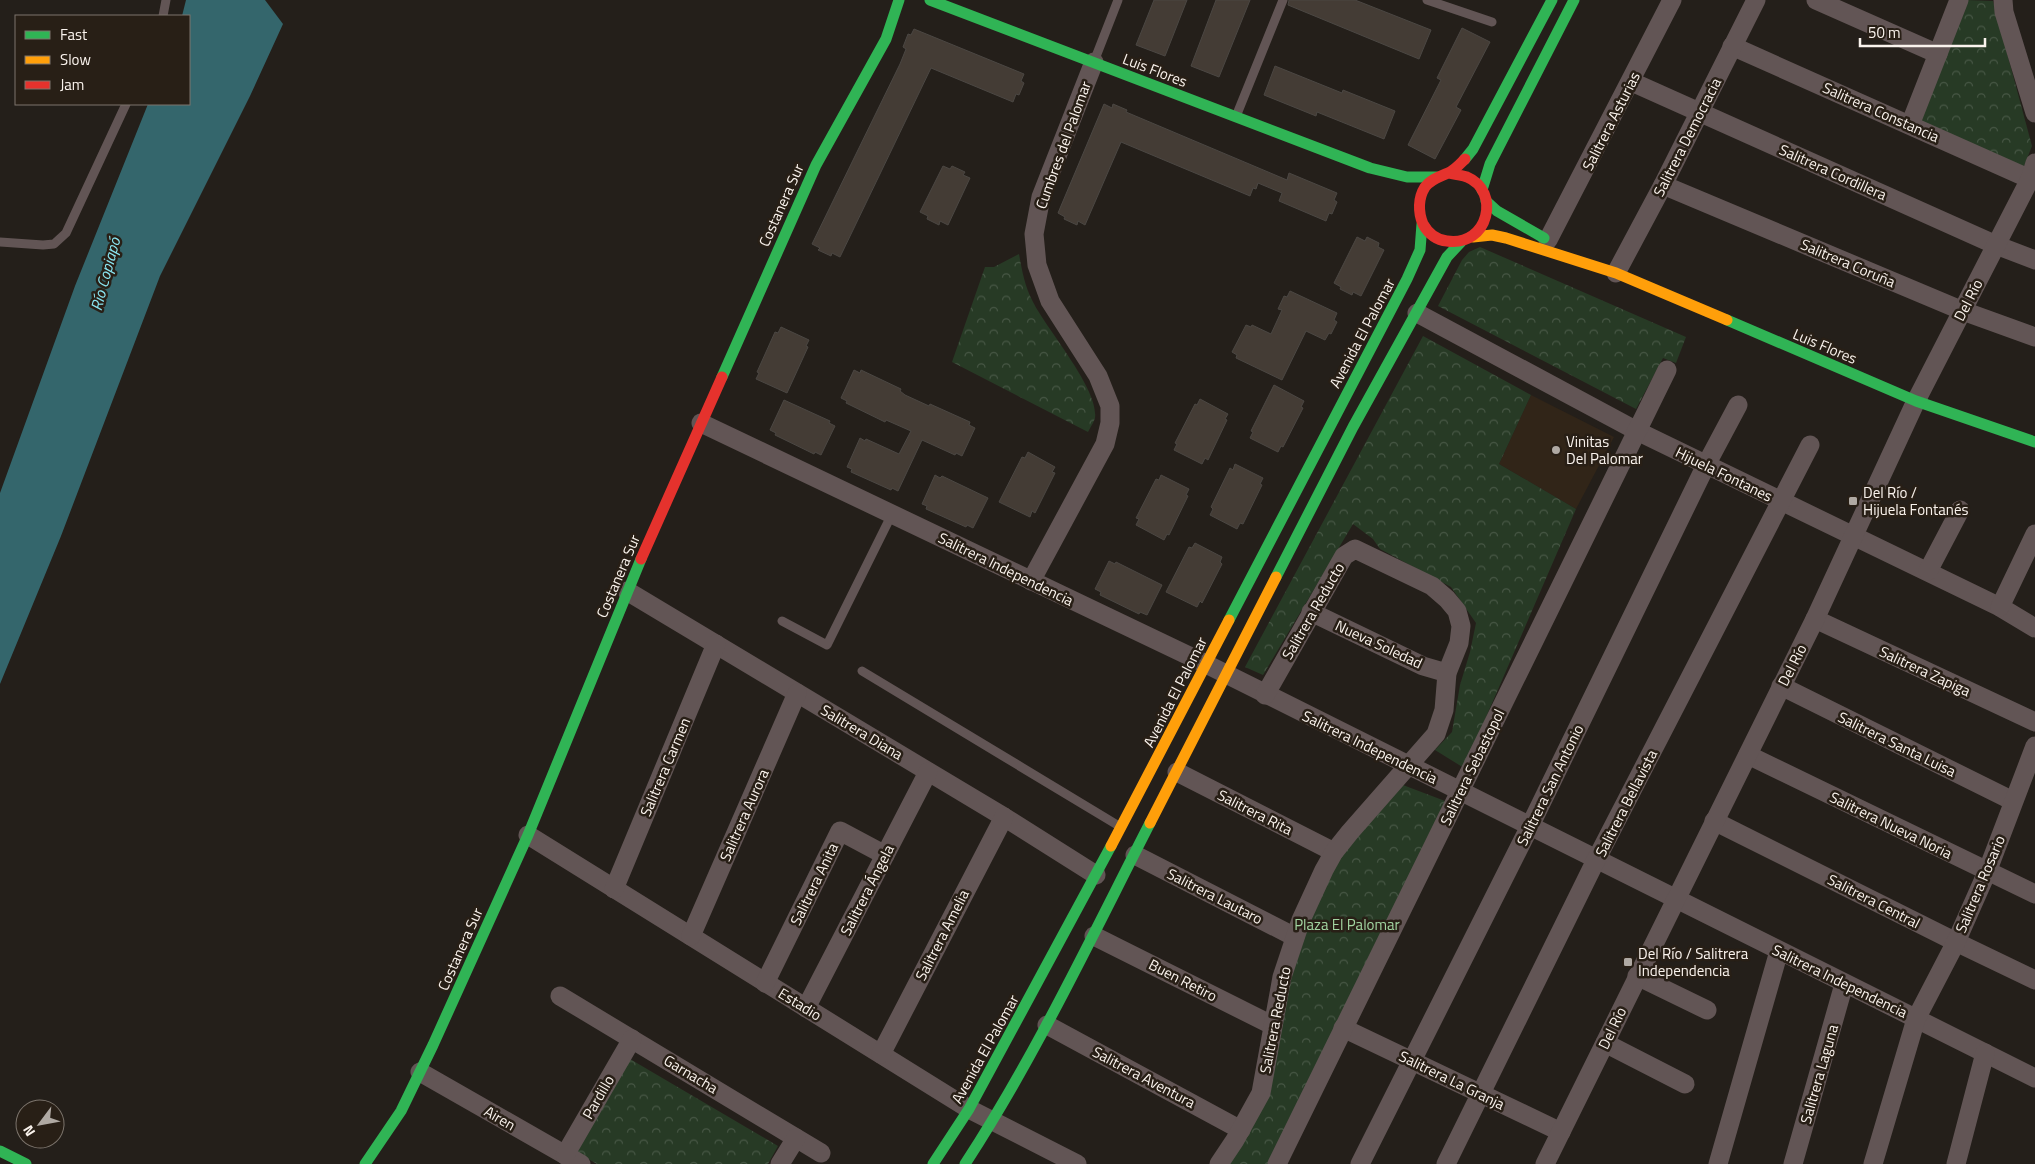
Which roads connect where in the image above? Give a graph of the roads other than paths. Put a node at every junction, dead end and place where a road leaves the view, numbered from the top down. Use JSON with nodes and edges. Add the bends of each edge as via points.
{"nodes":[{"id":1,"x":166,"y":0,"type":"edge"},
{"id":2,"x":899,"y":0,"type":"edge"},
{"id":3,"x":930,"y":0,"type":"edge"},
{"id":4,"x":1118,"y":0,"type":"edge"},
{"id":5,"x":1283,"y":0,"type":"edge"},
{"id":6,"x":1427,"y":0,"type":"edge"},
{"id":7,"x":1552,"y":0,"type":"edge"},
{"id":8,"x":1574,"y":0,"type":"edge"},
{"id":9,"x":1671,"y":0,"type":"edge"},
{"id":10,"x":1756,"y":0,"type":"edge"},
{"id":11,"x":1816,"y":0,"type":"edge"},
{"id":12,"x":1959,"y":0,"type":"edge"},
{"id":13,"x":2004,"y":0,"type":"edge"},
{"id":14,"x":163,"y":15,"type":"edge"},
{"id":15,"x":1492,"y":22,"type":"dead end"},
{"id":16,"x":1732,"y":46,"type":"junction"},
{"id":17,"x":1938,"y":54,"type":"junction"},
{"id":18,"x":1094,"y":62,"type":"junction"},
{"id":19,"x":1632,"y":82,"type":"junction"},
{"id":20,"x":126,"y":105,"type":"edge"},
{"id":21,"x":1699,"y":113,"type":"junction"},
{"id":22,"x":2035,"y":113,"type":"edge"},
{"id":23,"x":1236,"y":117,"type":"junction"},
{"id":24,"x":1910,"y":126,"type":"junction"},
{"id":25,"x":1370,"y":168,"type":"junction"},
{"id":26,"x":2032,"y":171,"type":"edge"},
{"id":27,"x":1443,"y":175,"type":"junction"},
{"id":28,"x":1663,"y":185,"type":"junction"},
{"id":29,"x":1484,"y":195,"type":"junction"},
{"id":30,"x":1419,"y":208,"type":"junction"},
{"id":31,"x":1422,"y":224,"type":"junction"},
{"id":32,"x":1473,"y":237,"type":"junction"},
{"id":33,"x":1548,"y":240,"type":"junction"},
{"id":34,"x":0,"y":242,"type":"edge"},
{"id":35,"x":1461,"y":242,"type":"junction"},
{"id":36,"x":1996,"y":245,"type":"junction"},
{"id":37,"x":2035,"y":260,"type":"edge"},
{"id":38,"x":1612,"y":271,"type":"junction"},
{"id":39,"x":1963,"y":311,"type":"junction"},
{"id":40,"x":1417,"y":313,"type":"junction"},
{"id":41,"x":2035,"y":337,"type":"edge"},
{"id":42,"x":1667,"y":370,"type":"dead end"},
{"id":43,"x":1916,"y":401,"type":"junction"},
{"id":44,"x":1738,"y":405,"type":"dead end"},
{"id":45,"x":701,"y":423,"type":"junction"},
{"id":46,"x":1637,"y":431,"type":"junction"},
{"id":47,"x":2035,"y":442,"type":"edge"},
{"id":48,"x":1810,"y":445,"type":"dead end"},
{"id":49,"x":1706,"y":465,"type":"junction"},
{"id":50,"x":1781,"y":501,"type":"junction"},
{"id":51,"x":1960,"y":510,"type":"dead end"},
{"id":52,"x":892,"y":514,"type":"junction"},
{"id":53,"x":2035,"y":534,"type":"edge"},
{"id":54,"x":1854,"y":536,"type":"junction"},
{"id":55,"x":1928,"y":571,"type":"junction"},
{"id":56,"x":1031,"y":581,"type":"junction"},
{"id":57,"x":627,"y":591,"type":"junction"},
{"id":58,"x":2000,"y":607,"type":"junction"},
{"id":59,"x":1311,"y":612,"type":"junction"},
{"id":60,"x":1815,"y":619,"type":"junction"},
{"id":61,"x":782,"y":622,"type":"dead end"},
{"id":62,"x":2035,"y":628,"type":"edge"},
{"id":63,"x":716,"y":644,"type":"junction"},
{"id":64,"x":1206,"y":664,"type":"junction"},
{"id":65,"x":862,"y":671,"type":"dead end"},
{"id":66,"x":1447,"y":673,"type":"junction"},
{"id":67,"x":1226,"y":675,"type":"junction"},
{"id":68,"x":1781,"y":686,"type":"junction"},
{"id":69,"x":797,"y":693,"type":"junction"},
{"id":70,"x":1265,"y":695,"type":"junction"},
{"id":71,"x":2035,"y":722,"type":"edge"},
{"id":72,"x":2035,"y":746,"type":"edge"},
{"id":73,"x":1748,"y":755,"type":"junction"},
{"id":74,"x":1409,"y":766,"type":"junction"},
{"id":75,"x":928,"y":772,"type":"junction"},
{"id":76,"x":1177,"y":772,"type":"junction"},
{"id":77,"x":1460,"y":792,"type":"junction"},
{"id":78,"x":2013,"y":801,"type":"junction"},
{"id":79,"x":1004,"y":817,"type":"junction"},
{"id":80,"x":1714,"y":820,"type":"junction"},
{"id":81,"x":1530,"y":826,"type":"junction"},
{"id":82,"x":1121,"y":827,"type":"junction"},
{"id":83,"x":528,"y":835,"type":"junction"},
{"id":84,"x":1334,"y":852,"type":"junction"},
{"id":85,"x":886,"y":855,"type":"junction"},
{"id":86,"x":1135,"y":855,"type":"junction"},
{"id":87,"x":1596,"y":860,"type":"junction"},
{"id":88,"x":1987,"y":872,"type":"junction"},
{"id":89,"x":1096,"y":875,"type":"junction"},
{"id":90,"x":614,"y":888,"type":"junction"},
{"id":91,"x":2035,"y":894,"type":"edge"},
{"id":92,"x":1675,"y":899,"type":"junction"},
{"id":93,"x":691,"y":936,"type":"junction"},
{"id":94,"x":1094,"y":936,"type":"junction"},
{"id":95,"x":1295,"y":937,"type":"junction"},
{"id":96,"x":1956,"y":942,"type":"junction"},
{"id":97,"x":1779,"y":951,"type":"junction"},
{"id":98,"x":1637,"y":976,"type":"junction"},
{"id":99,"x":2035,"y":980,"type":"edge"},
{"id":100,"x":765,"y":983,"type":"junction"},
{"id":101,"x":1844,"y":984,"type":"junction"},
{"id":102,"x":560,"y":996,"type":"dead end"},
{"id":103,"x":806,"y":1008,"type":"junction"},
{"id":104,"x":1707,"y":1010,"type":"dead end"},
{"id":105,"x":1916,"y":1019,"type":"junction"},
{"id":106,"x":1047,"y":1025,"type":"junction"},
{"id":107,"x":1272,"y":1025,"type":"junction"},
{"id":108,"x":1343,"y":1028,"type":"junction"},
{"id":109,"x":632,"y":1039,"type":"junction"},
{"id":110,"x":1605,"y":1043,"type":"junction"},
{"id":111,"x":1985,"y":1053,"type":"junction"},
{"id":112,"x":881,"y":1054,"type":"junction"},
{"id":113,"x":1411,"y":1060,"type":"junction"},
{"id":114,"x":420,"y":1072,"type":"junction"},
{"id":115,"x":2035,"y":1078,"type":"edge"},
{"id":116,"x":1685,"y":1084,"type":"dead end"},
{"id":117,"x":1480,"y":1093,"type":"junction"},
{"id":118,"x":969,"y":1109,"type":"junction"},
{"id":119,"x":993,"y":1121,"type":"junction"},
{"id":120,"x":1241,"y":1130,"type":"junction"},
{"id":121,"x":1561,"y":1132,"type":"junction"},
{"id":122,"x":796,"y":1138,"type":"junction"},
{"id":123,"x":0,"y":1151,"type":"edge"},
{"id":124,"x":821,"y":1153,"type":"dead end"},
{"id":125,"x":564,"y":1155,"type":"junction"},
{"id":126,"x":23,"y":1163,"type":"edge"},
{"id":127,"x":365,"y":1164,"type":"edge"},
{"id":128,"x":581,"y":1164,"type":"edge"},
{"id":129,"x":780,"y":1164,"type":"edge"},
{"id":130,"x":933,"y":1164,"type":"edge"},
{"id":131,"x":965,"y":1164,"type":"edge"},
{"id":132,"x":1076,"y":1164,"type":"edge"},
{"id":133,"x":1219,"y":1164,"type":"edge"},
{"id":134,"x":1277,"y":1164,"type":"edge"},
{"id":135,"x":1360,"y":1164,"type":"edge"},
{"id":136,"x":1446,"y":1164,"type":"edge"},
{"id":137,"x":1544,"y":1164,"type":"edge"},
{"id":138,"x":1718,"y":1164,"type":"edge"},
{"id":139,"x":1793,"y":1164,"type":"edge"},
{"id":140,"x":1873,"y":1164,"type":"edge"},
{"id":141,"x":1956,"y":1164,"type":"edge"}],
"edges":[{"from":1,"to":14,"type":"lane"},
{"from":2,"to":45,"type":"street","name":"Costanera Sur","via":[[886,39],[816,165]]},
{"from":3,"to":18,"type":"street","name":"Luis Flores"},
{"from":4,"to":18,"type":"lane"},
{"from":5,"to":23,"type":"lane"},
{"from":6,"to":15,"type":"lane"},
{"from":7,"to":27,"type":"street","via":[[1473,149]]},
{"from":8,"to":29,"type":"street","via":[[1490,164]]},
{"from":9,"to":19,"type":"street","name":"Salitrera Asturias"},
{"from":10,"to":16,"type":"street","name":"Salitrera Democracia"},
{"from":11,"to":17,"type":"street"},
{"from":12,"to":17,"type":"street"},
{"from":13,"to":22,"type":"street","via":[[2004,12]]},
{"from":16,"to":21,"type":"street","name":"Salitrera Democracia"},
{"from":16,"to":24,"type":"street","name":"Salitrera Constancia"},
{"from":17,"to":24,"type":"street"},
{"from":18,"to":23,"type":"street","name":"Luis Flores"},
{"from":18,"to":56,"type":"street","name":"Cumbres del Palomar","via":[[1041,197],[1034,234],[1037,265],[1050,301],[1098,376],[1110,406],[1110,423],[1104,444]]},
{"from":19,"to":21,"type":"street","name":"Salitrera Cordillera"},
{"from":19,"to":33,"type":"street","name":"Salitrera Asturias"},
{"from":20,"to":34,"type":"lane","via":[[66,233],[54,244]]},
{"from":21,"to":28,"type":"street","name":"Salitrera Democracia"},
{"from":21,"to":36,"type":"street","name":"Salitrera Cordillera"},
{"from":23,"to":25,"type":"street","name":"Luis Flores"},
{"from":24,"to":26,"type":"street","name":"Salitrera Constancia"},
{"from":25,"to":27,"type":"street","name":"Luis Flores","via":[[1407,177]]},
{"from":25,"to":30,"type":"street","name":"Luis Flores","via":[[1405,190]]},
{"from":26,"to":36,"type":"street","name":"Del Río"},
{"from":27,"to":29,"type":"street","via":[[1469,177]]},
{"from":27,"to":30,"type":"street","via":[[1428,183],[1422,192]]},
{"from":28,"to":38,"type":"street","name":"Salitrera Democracia"},
{"from":28,"to":39,"type":"street","name":"Salitrera Coruña"},
{"from":29,"to":32,"type":"street","via":[[1488,206],[1486,218]]},
{"from":29,"to":33,"type":"street","name":"Luis Flores","via":[[1497,211]]},
{"from":30,"to":31,"type":"street"},
{"from":31,"to":35,"type":"street","via":[[1438,239],[1449,243]]},
{"from":31,"to":64,"type":"street","name":"Avenida El Palomar","via":[[1422,242],[1415,264]]},
{"from":32,"to":35,"type":"street"},
{"from":32,"to":38,"type":"street","name":"Luis Flores","via":[[1492,235],[1506,238]]},
{"from":33,"to":38,"type":"street","name":"Luis Flores"},
{"from":35,"to":40,"type":"street","via":[[1447,257]]},
{"from":36,"to":37,"type":"street","name":"Salitrera Cordillera"},
{"from":36,"to":39,"type":"street","name":"Del Río"},
{"from":38,"to":43,"type":"street","name":"Luis Flores"},
{"from":39,"to":41,"type":"street","name":"Salitrera Coruña"},
{"from":39,"to":43,"type":"street","name":"Del Río"},
{"from":40,"to":46,"type":"street","name":"Hijuela Fontanes"},
{"from":40,"to":67,"type":"street","via":[[1353,427]]},
{"from":42,"to":46,"type":"street","name":"Salitrera Sebastopol"},
{"from":43,"to":47,"type":"street","name":"Luis Flores"},
{"from":43,"to":54,"type":"street","name":"Del Río"},
{"from":44,"to":49,"type":"street","name":"Salitrera San Antonio"},
{"from":45,"to":52,"type":"street","name":"Salitrera Independencia"},
{"from":45,"to":57,"type":"street","name":"Costanera Sur"},
{"from":46,"to":49,"type":"street","name":"Hijuela Fontanes"},
{"from":46,"to":77,"type":"street","name":"Salitrera Sebastopol"},
{"from":48,"to":50,"type":"street","name":"Salitrera Bellavista"},
{"from":49,"to":50,"type":"street","name":"Hijuela Fontanes"},
{"from":49,"to":81,"type":"street","name":"Salitrera San Antonio"},
{"from":50,"to":54,"type":"street","name":"Hijuela Fontanes"},
{"from":50,"to":87,"type":"street","name":"Salitrera Bellavista"},
{"from":51,"to":55,"type":"street"},
{"from":52,"to":56,"type":"street","name":"Salitrera Independencia"},
{"from":52,"to":61,"type":"lane","via":[[827,645]]},
{"from":53,"to":58,"type":"street"},
{"from":54,"to":55,"type":"street","name":"Hijuela Fontanes"},
{"from":54,"to":60,"type":"street","name":"Del Río"},
{"from":55,"to":58,"type":"street","name":"Hijuela Fontanes"},
{"from":56,"to":64,"type":"street","name":"Salitrera Independencia"},
{"from":57,"to":63,"type":"street","name":"Salitrera Diana"},
{"from":57,"to":83,"type":"street","name":"Costanera Sur"},
{"from":58,"to":62,"type":"street","name":"Hijuela Fontanes"},
{"from":59,"to":66,"type":"street","name":"Nueva Soledad","via":[[1423,666]]},
{"from":59,"to":66,"type":"street","name":"Salitrera Reducto","via":[[1344,556],[1355,549],[1432,586],[1447,598],[1457,612],[1460,626],[1459,643]]},
{"from":59,"to":70,"type":"street","name":"Salitrera Reducto"},
{"from":60,"to":68,"type":"street","name":"Del Río"},
{"from":60,"to":71,"type":"street","name":"Salitrera Zapiga"},
{"from":63,"to":69,"type":"street","name":"Salitrera Diana"},
{"from":63,"to":90,"type":"street","name":"Salitrera Carmen"},
{"from":64,"to":67,"type":"street","name":"Salitrera Independencia"},
{"from":64,"to":82,"type":"street","name":"Avenida El Palomar"},
{"from":65,"to":82,"type":"lane"},
{"from":66,"to":74,"type":"street","name":"Salitrera Reducto","via":[[1444,710],[1436,734]]},
{"from":67,"to":70,"type":"street","name":"Salitrera Independencia"},
{"from":67,"to":76,"type":"street"},
{"from":68,"to":73,"type":"street","name":"Del Río"},
{"from":68,"to":78,"type":"street","name":"Salitrera Santa Luisa"},
{"from":69,"to":75,"type":"street","name":"Salitrera Diana"},
{"from":69,"to":93,"type":"street","name":"Salitrera Aurora"},
{"from":70,"to":74,"type":"street","name":"Salitrera Independencia"},
{"from":72,"to":78,"type":"street","name":"Salitrera Rosario"},
{"from":73,"to":80,"type":"street","name":"Del Río"},
{"from":73,"to":88,"type":"street","name":"Salitrera Nueva Noria"},
{"from":74,"to":77,"type":"street","name":"Salitrera Independencia"},
{"from":74,"to":84,"type":"street","name":"Salitrera Reducto"},
{"from":75,"to":79,"type":"street","name":"Salitrera Diana"},
{"from":75,"to":85,"type":"street","name":"Salitrera Ángela"},
{"from":76,"to":84,"type":"street","name":"Salitrera Rita"},
{"from":76,"to":86,"type":"street"},
{"from":77,"to":81,"type":"street","name":"Salitrera Independencia"},
{"from":77,"to":108,"type":"street","name":"Salitrera Sebastopol"},
{"from":78,"to":88,"type":"street","name":"Salitrera Rosario"},
{"from":79,"to":89,"type":"street","name":"Salitrera Diana"},
{"from":79,"to":112,"type":"street","name":"Salitrera Amelia"},
{"from":80,"to":92,"type":"street","name":"Del Río"},
{"from":80,"to":96,"type":"street","name":"Salitrera Central"},
{"from":81,"to":87,"type":"street","name":"Salitrera Independencia"},
{"from":81,"to":113,"type":"street","name":"Salitrera San Antonio"},
{"from":82,"to":89,"type":"street","name":"Avenida El Palomar"},
{"from":83,"to":90,"type":"street","name":"Estadio"},
{"from":83,"to":114,"type":"street","name":"Costanera Sur"},
{"from":84,"to":95,"type":"street","name":"Salitrera Reducto"},
{"from":85,"to":100,"type":"street","name":"Salitrera Anita","via":[[840,831]]},
{"from":85,"to":103,"type":"street","name":"Salitrera Ángela"},
{"from":86,"to":94,"type":"street"},
{"from":86,"to":95,"type":"street","name":"Salitrera Lautaro"},
{"from":87,"to":92,"type":"street","name":"Salitrera Independencia"},
{"from":87,"to":117,"type":"street","name":"Salitrera Bellavista"},
{"from":88,"to":91,"type":"street","name":"Salitrera Nueva Noria"},
{"from":88,"to":96,"type":"street","name":"Salitrera Rosario"},
{"from":89,"to":118,"type":"street","name":"Avenida El Palomar"},
{"from":90,"to":93,"type":"street","name":"Estadio"},
{"from":92,"to":97,"type":"street","name":"Salitrera Independencia"},
{"from":92,"to":98,"type":"street","name":"Del Río"},
{"from":93,"to":100,"type":"street","name":"Estadio"},
{"from":94,"to":106,"type":"street"},
{"from":94,"to":107,"type":"street","name":"Buen Retiro"},
{"from":95,"to":107,"type":"street","name":"Salitrera Reducto"},
{"from":96,"to":99,"type":"street","name":"Salitrera Central"},
{"from":96,"to":105,"type":"street","name":"Salitrera Rosario"},
{"from":97,"to":101,"type":"street","name":"Salitrera Independencia"},
{"from":97,"to":138,"type":"street"},
{"from":98,"to":104,"type":"street"},
{"from":98,"to":110,"type":"street","name":"Del Río"},
{"from":100,"to":103,"type":"street","name":"Estadio"},
{"from":101,"to":105,"type":"street","name":"Salitrera Independencia"},
{"from":101,"to":139,"type":"street","name":"Salitrera Laguna"},
{"from":102,"to":109,"type":"street","name":"Garnacha"},
{"from":103,"to":112,"type":"street","name":"Estadio"},
{"from":105,"to":111,"type":"street","name":"Salitrera Independencia"},
{"from":105,"to":140,"type":"street","name":"Salitrera Rosario"},
{"from":106,"to":119,"type":"street"},
{"from":106,"to":120,"type":"street","name":"Salitrera Aventura"},
{"from":107,"to":120,"type":"street","name":"Salitrera Reducto","via":[[1261,1093]]},
{"from":108,"to":113,"type":"street","name":"Salitrera La Granja"},
{"from":108,"to":134,"type":"street","name":"Salitrera Sebastopol"},
{"from":109,"to":122,"type":"street","name":"Garnacha"},
{"from":109,"to":125,"type":"street","name":"Pardillo"},
{"from":110,"to":116,"type":"street"},
{"from":110,"to":121,"type":"street","name":"Del Río"},
{"from":111,"to":115,"type":"street","name":"Salitrera Independencia"},
{"from":111,"to":141,"type":"street"},
{"from":112,"to":118,"type":"street","name":"Estadio"},
{"from":113,"to":117,"type":"street","name":"Salitrera La Granja"},
{"from":113,"to":135,"type":"street","name":"Salitrera San Antonio"},
{"from":114,"to":125,"type":"street","name":"Airen"},
{"from":114,"to":127,"type":"street","name":"Costanera Sur","via":[[401,1111]]},
{"from":117,"to":121,"type":"street","name":"Salitrera La Granja"},
{"from":117,"to":136,"type":"street","name":"Salitrera Bellavista"},
{"from":118,"to":119,"type":"street","name":"Estadio"},
{"from":118,"to":130,"type":"street","name":"Avenida El Palomar"},
{"from":119,"to":131,"type":"street"},
{"from":119,"to":132,"type":"street","name":"Estadio"},
{"from":120,"to":133,"type":"street","name":"Salitrera Reducto"},
{"from":121,"to":137,"type":"street","name":"Del Río"},
{"from":122,"to":124,"type":"street","name":"Garnacha"},
{"from":122,"to":129,"type":"street"},
{"from":123,"to":126,"type":"street"},
{"from":125,"to":128,"type":"street","name":"Airen"}]}
